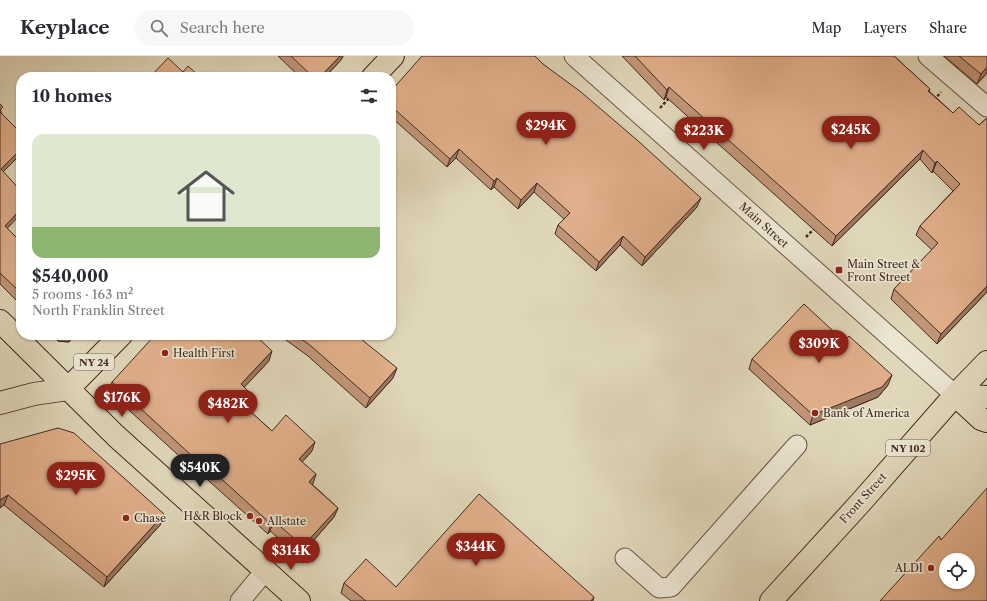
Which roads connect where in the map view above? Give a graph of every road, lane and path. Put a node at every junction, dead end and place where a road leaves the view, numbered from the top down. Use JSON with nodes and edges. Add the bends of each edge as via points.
{"nodes":[{"id":1,"x":393,"y":56,"type":"edge"},
{"id":2,"x":574,"y":56,"type":"edge"},
{"id":3,"x":928,"y":56,"type":"edge"},
{"id":4,"x":378,"y":72,"type":"edge"},
{"id":5,"x":954,"y":78,"type":"junction"},
{"id":6,"x":673,"y":94,"type":"edge"},
{"id":7,"x":932,"y":101,"type":"edge"},
{"id":8,"x":987,"y":108,"type":"edge"},
{"id":9,"x":648,"y":122,"type":"junction"},
{"id":10,"x":818,"y":224,"type":"edge"},
{"id":11,"x":793,"y":251,"type":"junction"},
{"id":12,"x":0,"y":321,"type":"edge"},
{"id":13,"x":16,"y":337,"type":"edge"},
{"id":14,"x":19,"y":340,"type":"edge"},
{"id":15,"x":116,"y":340,"type":"edge"},
{"id":16,"x":987,"y":362,"type":"edge"},
{"id":17,"x":987,"y":384,"type":"edge"},
{"id":18,"x":68,"y":389,"type":"junction"},
{"id":19,"x":955,"y":394,"type":"junction"},
{"id":20,"x":987,"y":397,"type":"edge"},
{"id":21,"x":0,"y":403,"type":"edge"},
{"id":22,"x":987,"y":422,"type":"edge"},
{"id":23,"x":797,"y":445,"type":"dead end"},
{"id":24,"x":625,"y":558,"type":"dead end"},
{"id":25,"x":265,"y":570,"type":"junction"},
{"id":26,"x":240,"y":601,"type":"edge"},
{"id":27,"x":299,"y":601,"type":"edge"},
{"id":28,"x":771,"y":601,"type":"edge"}],
"edges":[{"from":1,"to":4,"type":"main road"},
{"from":2,"to":9,"type":"street","name":"Main Street"},
{"from":3,"to":5,"type":"street"},
{"from":5,"to":7,"type":"path"},
{"from":5,"to":8,"type":"street"},
{"from":6,"to":9,"type":"path"},
{"from":9,"to":11,"type":"street","name":"Main Street"},
{"from":10,"to":11,"type":"path"},
{"from":11,"to":19,"type":"street","name":"Main Street"},
{"from":12,"to":13,"type":"main road"},
{"from":14,"to":18,"type":"main road"},
{"from":15,"to":18,"type":"main road","number":"NY 24"},
{"from":16,"to":19,"type":"main road","name":"Front Street","number":"NY 102"},
{"from":17,"to":19,"type":"main road"},
{"from":18,"to":21,"type":"main road"},
{"from":18,"to":25,"type":"main road","via":[[116,436]]},
{"from":19,"to":20,"type":"main road"},
{"from":19,"to":22,"type":"main road"},
{"from":19,"to":28,"type":"main road","name":"Front Street","number":"NY 102"},
{"from":23,"to":24,"type":"street","via":[[671,588],[659,588]]},
{"from":25,"to":26,"type":"street"},
{"from":25,"to":27,"type":"main road"}]}
